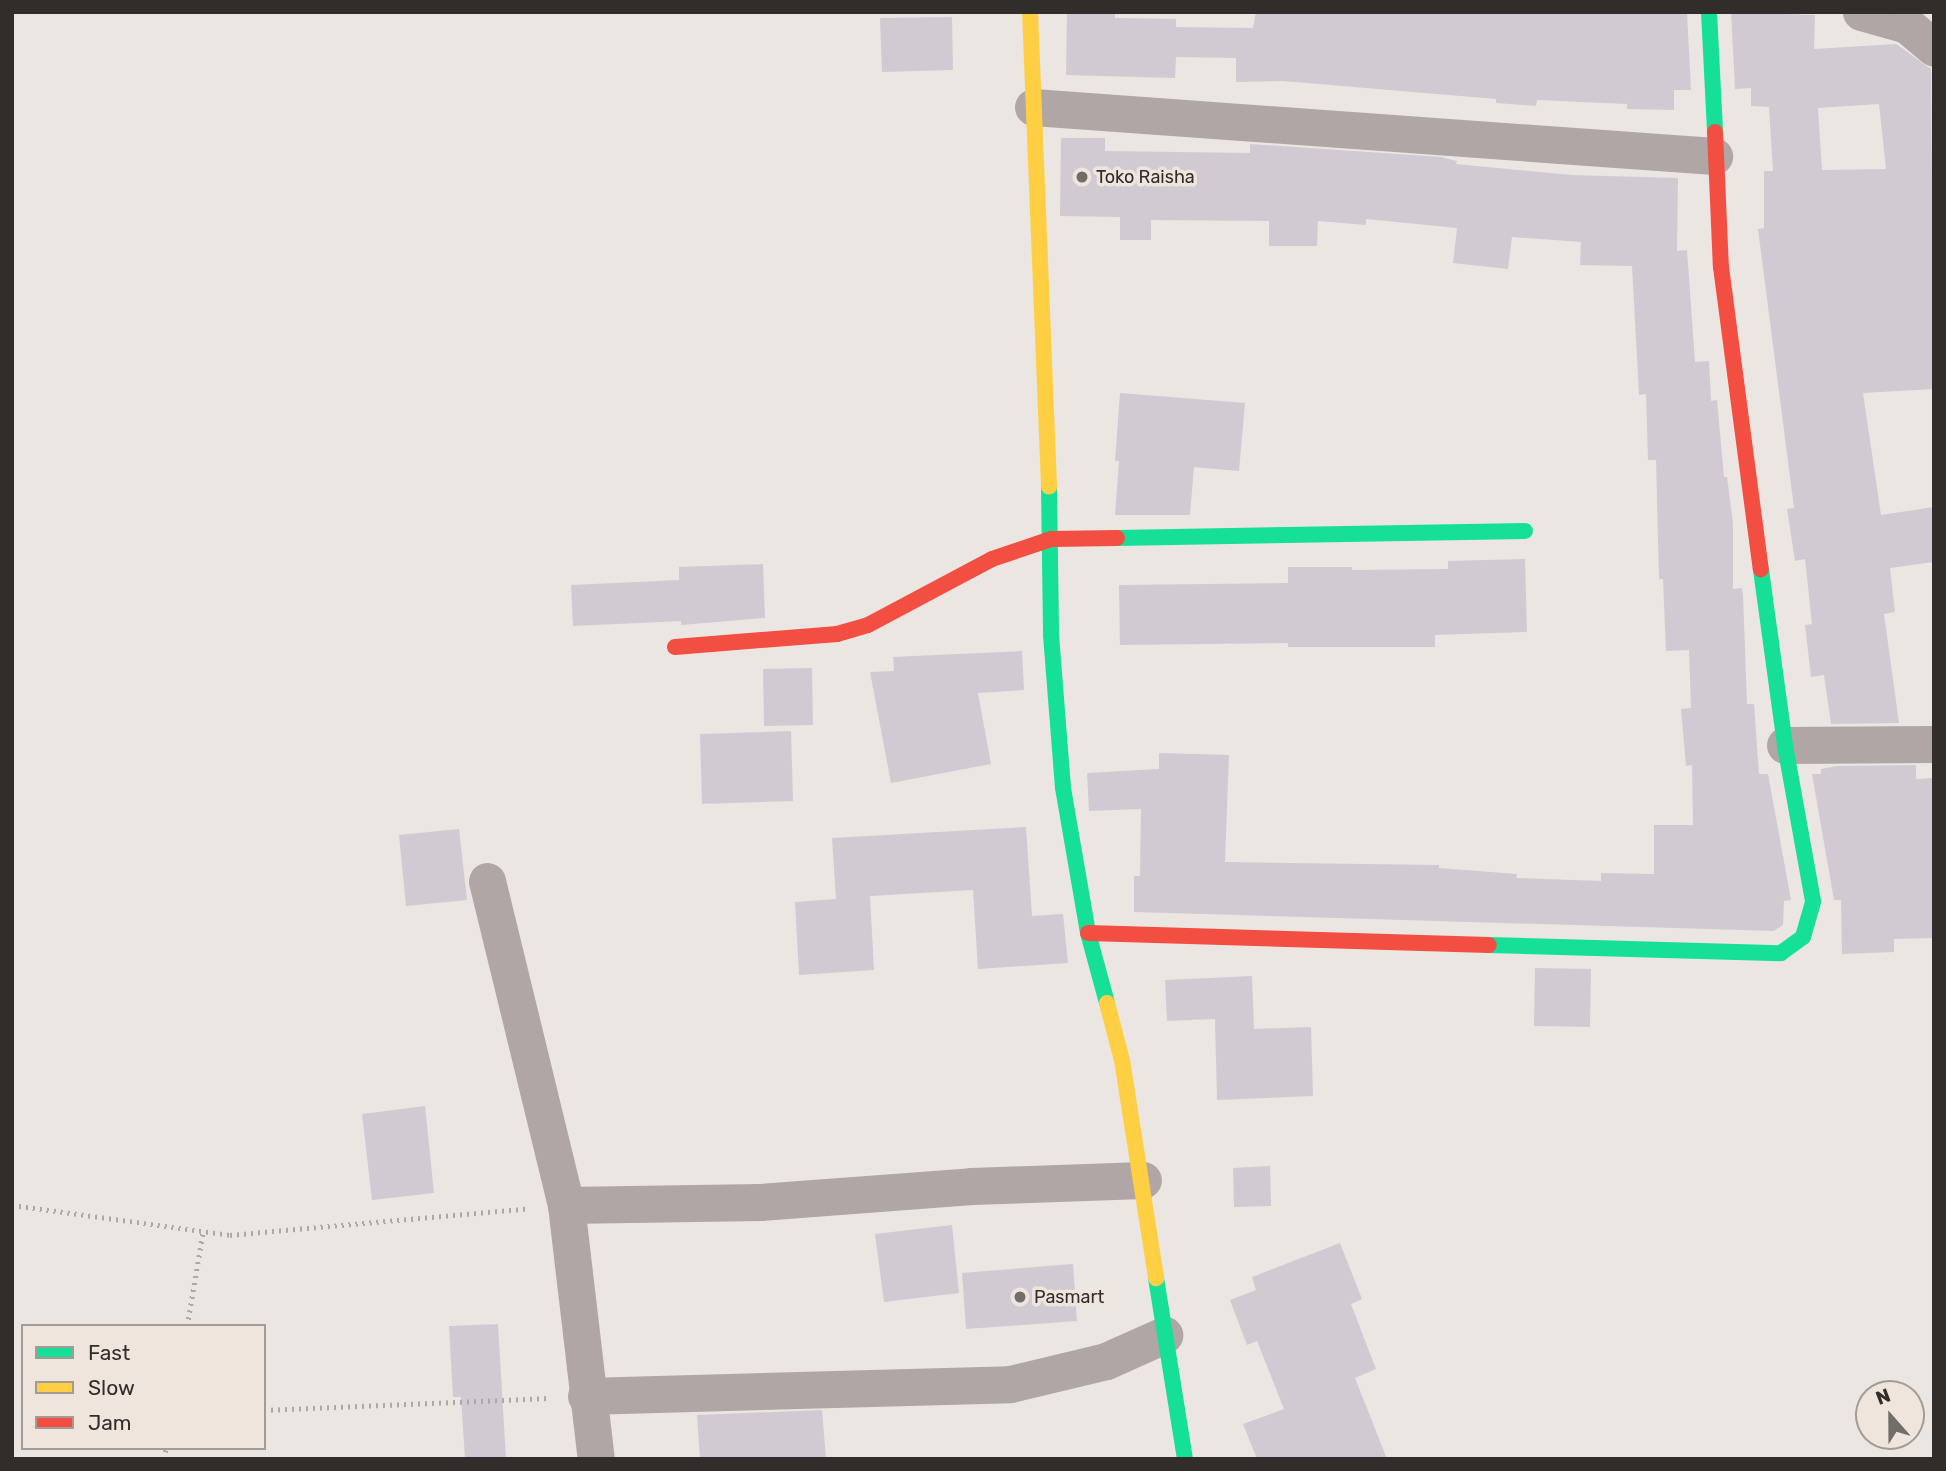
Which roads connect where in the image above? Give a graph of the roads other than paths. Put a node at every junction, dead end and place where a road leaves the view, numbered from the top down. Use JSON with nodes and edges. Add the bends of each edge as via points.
{"nodes":[{"id":1,"x":1030,"y":12,"type":"edge"},
{"id":2,"x":1709,"y":12,"type":"edge"},
{"id":3,"x":1861,"y":12,"type":"edge"},
{"id":4,"x":1918,"y":28,"type":"edge"},
{"id":5,"x":1033,"y":107,"type":"junction"},
{"id":6,"x":1714,"y":156,"type":"junction"},
{"id":7,"x":1524,"y":531,"type":"dead end"},
{"id":8,"x":1051,"y":539,"type":"junction"},
{"id":9,"x":675,"y":647,"type":"dead end"},
{"id":10,"x":1785,"y":744,"type":"junction"},
{"id":11,"x":1934,"y":744,"type":"edge"},
{"id":12,"x":487,"y":881,"type":"dead end"},
{"id":13,"x":1088,"y":933,"type":"junction"},
{"id":14,"x":1143,"y":1180,"type":"junction"},
{"id":15,"x":566,"y":1205,"type":"junction"},
{"id":16,"x":1164,"y":1335,"type":"junction"},
{"id":17,"x":586,"y":1396,"type":"junction"},
{"id":18,"x":596,"y":1459,"type":"edge"},
{"id":19,"x":1185,"y":1459,"type":"edge"}],
"edges":[{"from":1,"to":5,"type":"street"},
{"from":2,"to":6,"type":"street"},
{"from":3,"to":4,"type":"street"},
{"from":5,"to":6,"type":"street"},
{"from":5,"to":8,"type":"street"},
{"from":6,"to":10,"type":"street","via":[[1721,267]]},
{"from":7,"to":8,"type":"street"},
{"from":8,"to":9,"type":"street","via":[[992,559],[868,625],[837,634]]},
{"from":8,"to":13,"type":"street","via":[[1051,635],[1063,788]]},
{"from":10,"to":11,"type":"street"},
{"from":10,"to":13,"type":"street","via":[[1813,901],[1803,937],[1781,954]]},
{"from":12,"to":15,"type":"street"},
{"from":13,"to":14,"type":"street","via":[[1122,1060]]},
{"from":14,"to":15,"type":"street","via":[[971,1186],[760,1202]]},
{"from":14,"to":16,"type":"street"},
{"from":15,"to":17,"type":"street"},
{"from":16,"to":17,"type":"street","via":[[1105,1361],[1010,1384]]},
{"from":16,"to":19,"type":"street"},
{"from":17,"to":18,"type":"street"}]}
